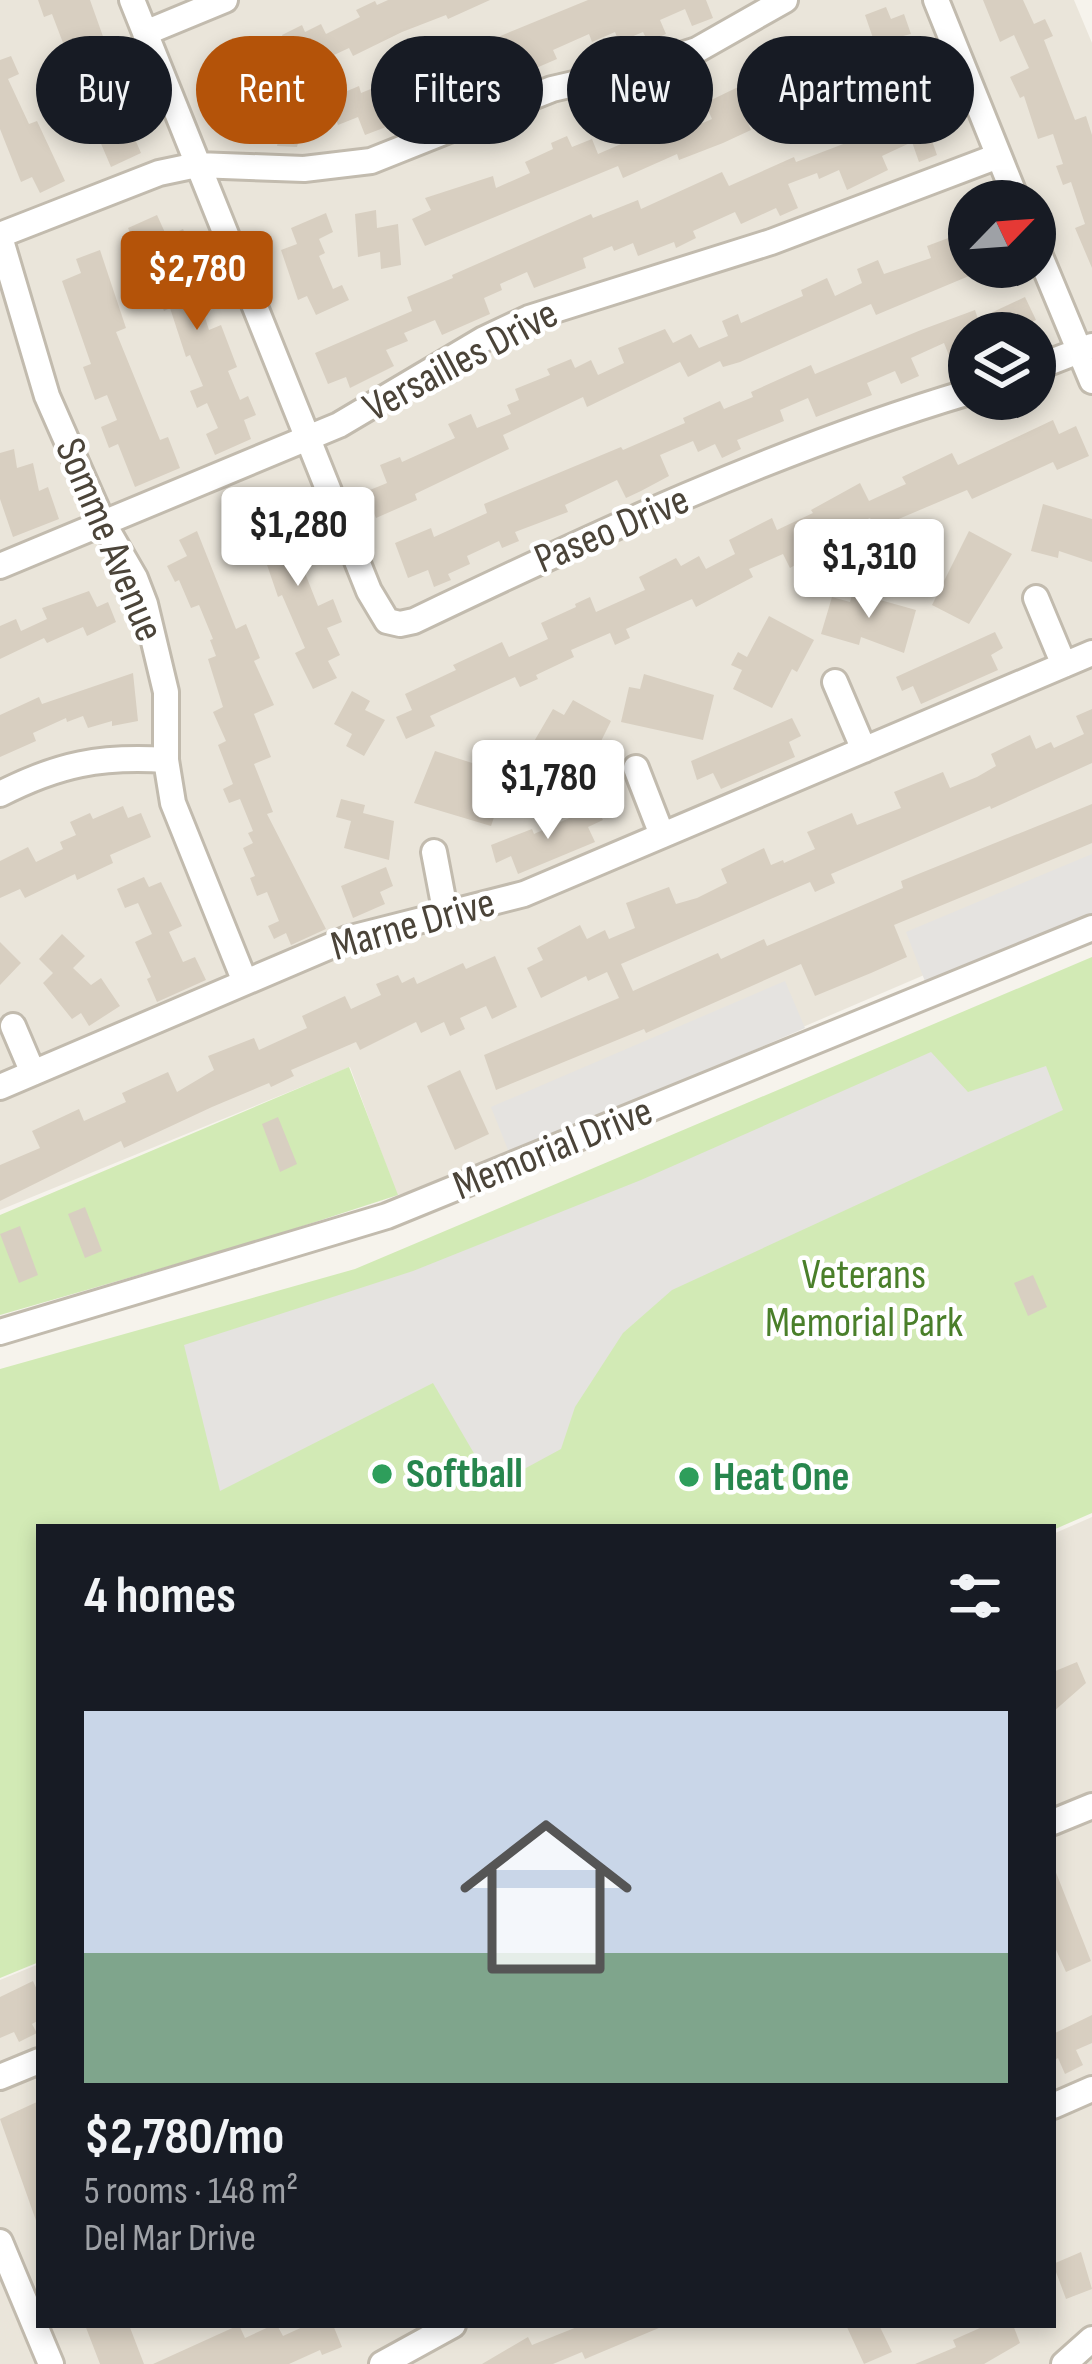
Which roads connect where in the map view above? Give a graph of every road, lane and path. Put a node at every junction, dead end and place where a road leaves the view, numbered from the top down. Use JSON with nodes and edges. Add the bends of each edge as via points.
{"nodes":[{"id":1,"x":132,"y":0,"type":"edge"},
{"id":2,"x":225,"y":0,"type":"edge"},
{"id":3,"x":784,"y":0,"type":"edge"},
{"id":4,"x":935,"y":0,"type":"edge"},
{"id":5,"x":146,"y":33,"type":"junction"},
{"id":6,"x":998,"y":156,"type":"junction"},
{"id":7,"x":197,"y":164,"type":"junction"},
{"id":8,"x":1008,"y":180,"type":"edge"},
{"id":9,"x":0,"y":236,"type":"edge"},
{"id":10,"x":1056,"y":287,"type":"edge"},
{"id":11,"x":1086,"y":348,"type":"edge"},
{"id":12,"x":1056,"y":360,"type":"edge"},
{"id":13,"x":1092,"y":381,"type":"edge"},
{"id":14,"x":948,"y":399,"type":"edge"},
{"id":15,"x":307,"y":438,"type":"junction"},
{"id":16,"x":102,"y":521,"type":"junction"},
{"id":17,"x":0,"y":566,"type":"edge"},
{"id":18,"x":1036,"y":598,"type":"dead end"},
{"id":19,"x":1092,"y":653,"type":"edge"},
{"id":20,"x":1064,"y":665,"type":"junction"},
{"id":21,"x":836,"y":682,"type":"dead end"},
{"id":22,"x":864,"y":750,"type":"junction"},
{"id":23,"x":166,"y":760,"type":"junction"},
{"id":24,"x":636,"y":768,"type":"dead end"},
{"id":25,"x":0,"y":794,"type":"edge"},
{"id":26,"x":662,"y":835,"type":"junction"},
{"id":27,"x":434,"y":852,"type":"dead end"},
{"id":28,"x":446,"y":915,"type":"junction"},
{"id":29,"x":1092,"y":928,"type":"edge"},
{"id":30,"x":245,"y":982,"type":"junction"},
{"id":31,"x":14,"y":1026,"type":"dead end"},
{"id":32,"x":33,"y":1073,"type":"junction"},
{"id":33,"x":0,"y":1087,"type":"edge"},
{"id":34,"x":0,"y":1331,"type":"edge"},
{"id":35,"x":1092,"y":1806,"type":"edge"},
{"id":36,"x":1056,"y":1821,"type":"edge"},
{"id":37,"x":36,"y":2062,"type":"edge"},
{"id":38,"x":0,"y":2077,"type":"edge"},
{"id":39,"x":1092,"y":2089,"type":"edge"},
{"id":40,"x":1056,"y":2104,"type":"edge"},
{"id":41,"x":0,"y":2242,"type":"edge"},
{"id":42,"x":448,"y":2328,"type":"edge"},
{"id":43,"x":1092,"y":2339,"type":"edge"},
{"id":44,"x":387,"y":2363,"type":"edge"},
{"id":45,"x":51,"y":2364,"type":"edge"},
{"id":46,"x":1064,"y":2364,"type":"edge"}],
"edges":[{"from":1,"to":5,"type":"street"},
{"from":2,"to":5,"type":"street"},
{"from":3,"to":7,"type":"street","via":[[697,50],[552,88],[371,160],[304,169]]},
{"from":4,"to":6,"type":"street"},
{"from":5,"to":7,"type":"street"},
{"from":6,"to":8,"type":"street"},
{"from":6,"to":15,"type":"street","name":"Versailles Drive","via":[[772,242],[529,318]]},
{"from":7,"to":9,"type":"street"},
{"from":7,"to":15,"type":"street"},
{"from":9,"to":16,"type":"street","name":"Somme Avenue","via":[[35,365]]},
{"from":10,"to":11,"type":"street"},
{"from":11,"to":12,"type":"street"},
{"from":11,"to":13,"type":"street"},
{"from":14,"to":15,"type":"street","name":"Paseo Drive","via":[[848,432],[394,624],[377,609]]},
{"from":15,"to":16,"type":"street","name":"Versailles Drive"},
{"from":16,"to":17,"type":"street","name":"Versailles Drive"},
{"from":16,"to":23,"type":"street","name":"Somme Avenue","via":[[135,578],[160,660]]},
{"from":18,"to":20,"type":"street"},
{"from":19,"to":20,"type":"street","name":"Marne Drive"},
{"from":20,"to":22,"type":"street","name":"Marne Drive"},
{"from":21,"to":22,"type":"street"},
{"from":22,"to":26,"type":"street","name":"Marne Drive"},
{"from":23,"to":25,"type":"street","via":[[82,761]]},
{"from":23,"to":30,"type":"street","name":"Somme Avenue","via":[[180,825]]},
{"from":24,"to":26,"type":"street"},
{"from":26,"to":28,"type":"street","name":"Marne Drive","via":[[524,894]]},
{"from":27,"to":28,"type":"street"},
{"from":28,"to":30,"type":"street","name":"Marne Drive","via":[[347,939]]},
{"from":29,"to":34,"type":"street","name":"Memorial Drive","via":[[387,1216]]},
{"from":30,"to":32,"type":"street","name":"Marne Drive"},
{"from":31,"to":32,"type":"street"},
{"from":32,"to":33,"type":"street","name":"Marne Drive"},
{"from":35,"to":36,"type":"street"},
{"from":37,"to":38,"type":"street"},
{"from":39,"to":40,"type":"street"},
{"from":41,"to":45,"type":"street"},
{"from":42,"to":44,"type":"street"},
{"from":43,"to":46,"type":"street"}]}
